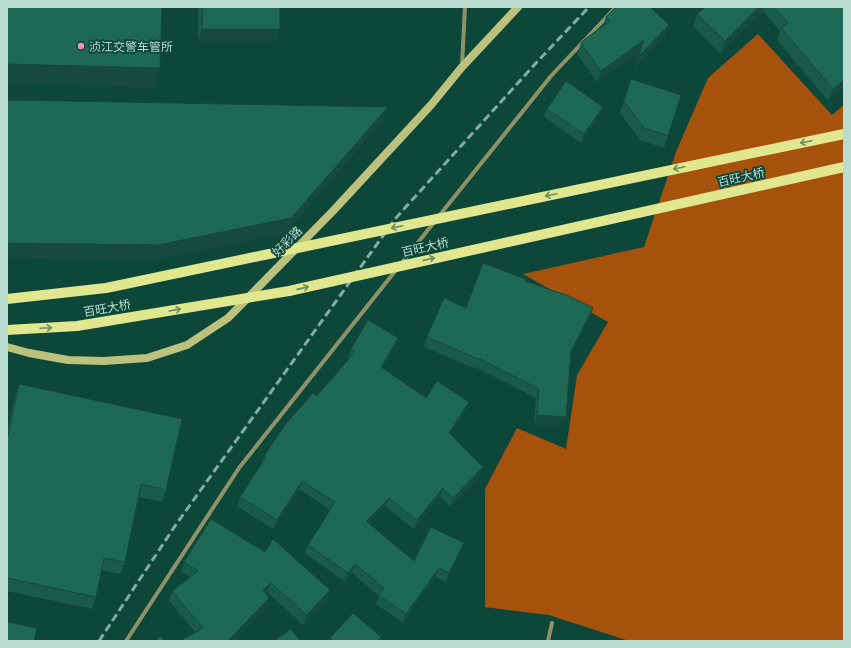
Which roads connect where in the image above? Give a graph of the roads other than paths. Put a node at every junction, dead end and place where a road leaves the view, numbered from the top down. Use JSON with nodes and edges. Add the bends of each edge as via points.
{"nodes":[{"id":1,"x":465,"y":7,"type":"edge"},
{"id":2,"x":518,"y":7,"type":"edge"},
{"id":3,"x":616,"y":7,"type":"edge"},
{"id":4,"x":462,"y":67,"type":"junction"},
{"id":5,"x":844,"y":134,"type":"edge"},
{"id":6,"x":844,"y":167,"type":"edge"},
{"id":7,"x":7,"y":299,"type":"edge"},
{"id":8,"x":7,"y":330,"type":"edge"},
{"id":9,"x":7,"y":347,"type":"edge"},
{"id":10,"x":552,"y":623,"type":"dead end"},
{"id":11,"x":126,"y":641,"type":"edge"},
{"id":12,"x":548,"y":641,"type":"edge"}],
"edges":[{"from":1,"to":4,"type":"street"},
{"from":2,"to":4,"type":"street","name":"好彩路"},
{"from":3,"to":11,"type":"street","via":[[551,76],[239,468]]},
{"from":4,"to":9,"type":"street","name":"好彩路","via":[[431,105],[333,211],[233,313],[187,345],[147,358],[104,361],[68,360]]},
{"from":5,"to":7,"type":"main road","name":"百旺大桥","one_way":true,"bridge":true,"via":[[106,288]]},
{"from":8,"to":6,"type":"main road","name":"百旺大桥","one_way":true,"bridge":true,"via":[[77,326],[289,291]]},
{"from":10,"to":12,"type":"street"}]}
